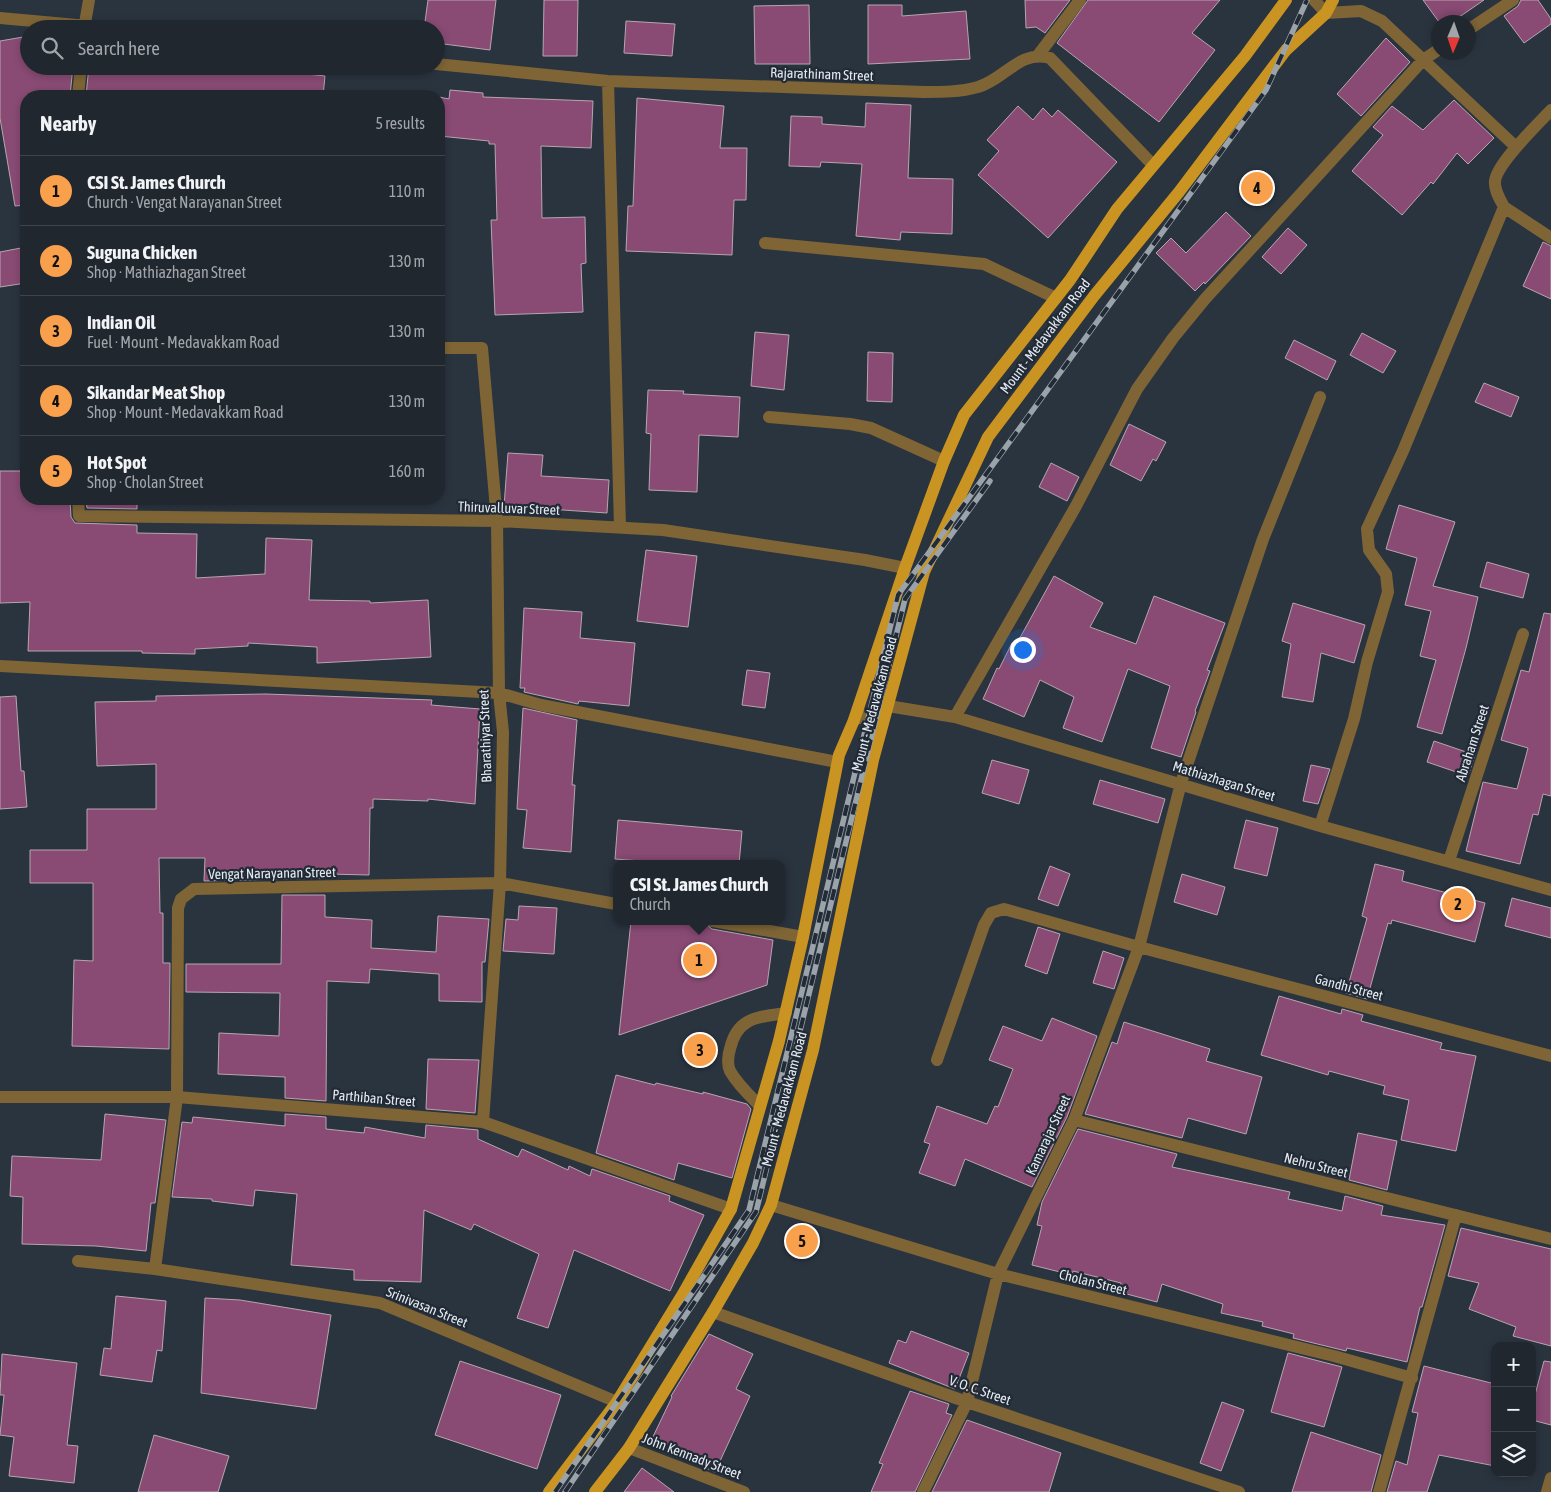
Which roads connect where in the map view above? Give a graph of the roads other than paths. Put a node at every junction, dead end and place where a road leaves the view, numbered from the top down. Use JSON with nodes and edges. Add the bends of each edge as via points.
{"nodes":[{"id":1,"x":89,"y":0,"type":"edge"},
{"id":2,"x":1080,"y":0,"type":"edge"},
{"id":3,"x":1286,"y":0,"type":"edge"},
{"id":4,"x":1314,"y":0,"type":"edge"},
{"id":5,"x":1333,"y":0,"type":"edge"},
{"id":6,"x":1513,"y":0,"type":"edge"},
{"id":7,"x":1326,"y":13,"type":"junction"},
{"id":8,"x":0,"y":18,"type":"edge"},
{"id":9,"x":20,"y":20,"type":"edge"},
{"id":10,"x":85,"y":20,"type":"edge"},
{"id":11,"x":1476,"y":25,"type":"edge"},
{"id":12,"x":1039,"y":54,"type":"junction"},
{"id":13,"x":1431,"y":55,"type":"edge"},
{"id":14,"x":1423,"y":60,"type":"junction"},
{"id":15,"x":445,"y":65,"type":"edge"},
{"id":16,"x":80,"y":75,"type":"edge"},
{"id":17,"x":608,"y":81,"type":"junction"},
{"id":18,"x":79,"y":90,"type":"edge"},
{"id":19,"x":1551,"y":110,"type":"edge"},
{"id":20,"x":1516,"y":147,"type":"junction"},
{"id":21,"x":1153,"y":165,"type":"junction"},
{"id":22,"x":1504,"y":206,"type":"junction"},
{"id":23,"x":1551,"y":238,"type":"edge"},
{"id":24,"x":765,"y":243,"type":"dead end"},
{"id":25,"x":1056,"y":298,"type":"junction"},
{"id":26,"x":445,"y":348,"type":"edge"},
{"id":27,"x":1320,"y":398,"type":"dead end"},
{"id":28,"x":769,"y":417,"type":"dead end"},
{"id":29,"x":944,"y":461,"type":"junction"},
{"id":30,"x":78,"y":505,"type":"edge"},
{"id":31,"x":497,"y":521,"type":"junction"},
{"id":32,"x":620,"y":528,"type":"junction"},
{"id":33,"x":905,"y":568,"type":"junction"},
{"id":34,"x":1523,"y":634,"type":"dead end"},
{"id":35,"x":0,"y":666,"type":"edge"},
{"id":36,"x":499,"y":693,"type":"junction"},
{"id":37,"x":888,"y":706,"type":"junction"},
{"id":38,"x":955,"y":718,"type":"junction"},
{"id":39,"x":854,"y":720,"type":"junction"},
{"id":40,"x":837,"y":762,"type":"junction"},
{"id":41,"x":1181,"y":783,"type":"junction"},
{"id":42,"x":1320,"y":826,"type":"junction"},
{"id":43,"x":1449,"y":861,"type":"junction"},
{"id":44,"x":500,"y":883,"type":"junction"},
{"id":45,"x":1551,"y":890,"type":"edge"},
{"id":46,"x":613,"y":903,"type":"edge"},
{"id":47,"x":736,"y":925,"type":"edge"},
{"id":48,"x":803,"y":937,"type":"junction"},
{"id":49,"x":1139,"y":947,"type":"junction"},
{"id":50,"x":786,"y":1014,"type":"junction"},
{"id":51,"x":1551,"y":1056,"type":"edge"},
{"id":52,"x":937,"y":1060,"type":"dead end"},
{"id":53,"x":0,"y":1097,"type":"edge"},
{"id":54,"x":177,"y":1097,"type":"junction"},
{"id":55,"x":760,"y":1106,"type":"junction"},
{"id":56,"x":1074,"y":1120,"type":"junction"},
{"id":57,"x":483,"y":1122,"type":"junction"},
{"id":58,"x":771,"y":1205,"type":"junction"},
{"id":59,"x":731,"y":1208,"type":"junction"},
{"id":60,"x":1456,"y":1215,"type":"junction"},
{"id":61,"x":1551,"y":1239,"type":"edge"},
{"id":62,"x":78,"y":1261,"type":"dead end"},
{"id":63,"x":155,"y":1269,"type":"junction"},
{"id":64,"x":998,"y":1274,"type":"junction"},
{"id":65,"x":713,"y":1312,"type":"junction"},
{"id":66,"x":1412,"y":1378,"type":"junction"},
{"id":67,"x":617,"y":1402,"type":"junction"},
{"id":68,"x":967,"y":1402,"type":"junction"},
{"id":69,"x":629,"y":1448,"type":"junction"},
{"id":70,"x":1551,"y":1478,"type":"edge"},
{"id":71,"x":549,"y":1492,"type":"edge"},
{"id":72,"x":595,"y":1492,"type":"edge"},
{"id":73,"x":744,"y":1492,"type":"edge"},
{"id":74,"x":923,"y":1492,"type":"edge"},
{"id":75,"x":1239,"y":1492,"type":"edge"},
{"id":76,"x":1379,"y":1492,"type":"edge"},
{"id":77,"x":1547,"y":1492,"type":"edge"}],
"edges":[{"from":1,"to":10,"type":"street"},
{"from":2,"to":12,"type":"street"},
{"from":3,"to":21,"type":"main road","name":"Mount - Medavakkam Road","via":[[1245,56]]},
{"from":4,"to":7,"type":"street"},
{"from":5,"to":7,"type":"main road","name":"Mount - Medavakkam Road"},
{"from":6,"to":11,"type":"street"},
{"from":7,"to":14,"type":"street","via":[[1362,11],[1382,21]]},
{"from":7,"to":37,"type":"main road","name":"Mount - Medavakkam Road","via":[[1286,50],[988,437],[924,572]]},
{"from":8,"to":9,"type":"street"},
{"from":12,"to":17,"type":"street","name":"Rajarathinam Street","via":[[1028,57],[980,87],[960,91]]},
{"from":12,"to":21,"type":"street","via":[[1050,58]]},
{"from":13,"to":14,"type":"street"},
{"from":14,"to":20,"type":"street"},
{"from":14,"to":38,"type":"street","via":[[1173,338],[1137,389],[1076,506]]},
{"from":15,"to":17,"type":"street","name":"Rajarathinam Street"},
{"from":16,"to":18,"type":"street"},
{"from":17,"to":32,"type":"street"},
{"from":19,"to":20,"type":"street"},
{"from":20,"to":22,"type":"street","via":[[1494,183]]},
{"from":21,"to":25,"type":"main road","name":"Mount - Medavakkam Road","via":[[1117,209]]},
{"from":22,"to":23,"type":"street"},
{"from":22,"to":42,"type":"street","via":[[1403,451],[1367,529],[1369,550],[1386,574],[1388,592],[1354,719]]},
{"from":24,"to":25,"type":"street","via":[[984,264]]},
{"from":25,"to":29,"type":"main road","name":"Mount - Medavakkam Road","via":[[964,415]]},
{"from":26,"to":31,"type":"street","name":"Bharathiyar Street","via":[[482,348]]},
{"from":27,"to":41,"type":"street","name":"Kamarajar Street","via":[[1263,539]]},
{"from":28,"to":29,"type":"street","via":[[871,428]]},
{"from":29,"to":33,"type":"main road","name":"Mount - Medavakkam Road"},
{"from":30,"to":31,"type":"street","name":"Thiruvalluvar Street","via":[[79,516]]},
{"from":31,"to":32,"type":"street","name":"Thiruvalluvar Street"},
{"from":31,"to":36,"type":"street","name":"Bharathiyar Street"},
{"from":32,"to":33,"type":"street","name":"Thiruvalluvar Street","via":[[664,530]]},
{"from":33,"to":39,"type":"main road","name":"Mount - Medavakkam Road"},
{"from":34,"to":43,"type":"street","name":"Abraham Street"},
{"from":35,"to":36,"type":"street"},
{"from":36,"to":40,"type":"street","via":[[541,705]]},
{"from":36,"to":44,"type":"street","name":"Bharathiyar Street","via":[[503,732]]},
{"from":37,"to":38,"type":"street","name":"Mathiazhagan Street"},
{"from":37,"to":39,"type":"street"},
{"from":37,"to":58,"type":"main road","name":"Mount - Medavakkam Road","via":[[873,760],[813,1050]]},
{"from":38,"to":41,"type":"street","name":"Mathiazhagan Street"},
{"from":39,"to":40,"type":"main road","name":"Mount - Medavakkam Road"},
{"from":40,"to":48,"type":"main road","name":"Mount - Medavakkam Road"},
{"from":41,"to":42,"type":"street","name":"Mathiazhagan Street"},
{"from":41,"to":49,"type":"street","name":"Kamarajar Street"},
{"from":42,"to":43,"type":"street","name":"Mathiazhagan Street"},
{"from":43,"to":45,"type":"street","name":"Mathiazhagan Street"},
{"from":44,"to":46,"type":"street","name":"Vengat Narayanan Street"},
{"from":44,"to":54,"type":"street","name":"Vengat Narayanan Street","via":[[194,889],[187,893],[178,908]]},
{"from":44,"to":57,"type":"street","name":"Bharathiyar Street"},
{"from":47,"to":48,"type":"street"},
{"from":48,"to":50,"type":"main road","name":"Mount - Medavakkam Road"},
{"from":49,"to":51,"type":"street","name":"Gandhi Street"},
{"from":49,"to":52,"type":"street","name":"Gandhi Street","via":[[1024,913],[1004,909],[991,913]]},
{"from":49,"to":56,"type":"street","name":"Kamarajar Street"},
{"from":50,"to":55,"type":"main road","name":"Mount - Medavakkam Road"},
{"from":50,"to":55,"type":"street","via":[[750,1020],[737,1029],[728,1055],[729,1070]]},
{"from":53,"to":54,"type":"street","name":"Parthiban Street"},
{"from":54,"to":57,"type":"street","name":"Parthiban Street"},
{"from":54,"to":63,"type":"street","name":"Vengat Narayanan Street"},
{"from":55,"to":59,"type":"main road","name":"Mount - Medavakkam Road"},
{"from":56,"to":60,"type":"street","name":"Nehru Street"},
{"from":56,"to":64,"type":"street","name":"Kamarajar Street"},
{"from":57,"to":59,"type":"street","name":"Parthiban Street"},
{"from":58,"to":64,"type":"street","name":"Cholan Street"},
{"from":58,"to":65,"type":"main road","name":"Mount - Medavakkam Road"},
{"from":59,"to":67,"type":"main road","name":"Mount - Medavakkam Road"},
{"from":60,"to":61,"type":"street","name":"Nehru Street"},
{"from":60,"to":66,"type":"street"},
{"from":62,"to":63,"type":"street","name":"Srinivasan Street"},
{"from":63,"to":67,"type":"street","name":"Srinivasan Street","via":[[380,1303]]},
{"from":64,"to":66,"type":"street","name":"Cholan Street"},
{"from":64,"to":68,"type":"street","name":"Kamarajar Street"},
{"from":65,"to":68,"type":"street","name":"V. O. C. Street"},
{"from":65,"to":69,"type":"main road","name":"Mount - Medavakkam Road"},
{"from":66,"to":76,"type":"street"},
{"from":67,"to":71,"type":"main road","name":"Mount - Medavakkam Road"},
{"from":68,"to":74,"type":"street","name":"Kamarajar Street"},
{"from":68,"to":75,"type":"street","name":"V. O. C. Street"},
{"from":69,"to":72,"type":"main road","name":"Mount - Medavakkam Road"},
{"from":69,"to":73,"type":"street","name":"John Kennady Street"},
{"from":70,"to":77,"type":"street"}]}
